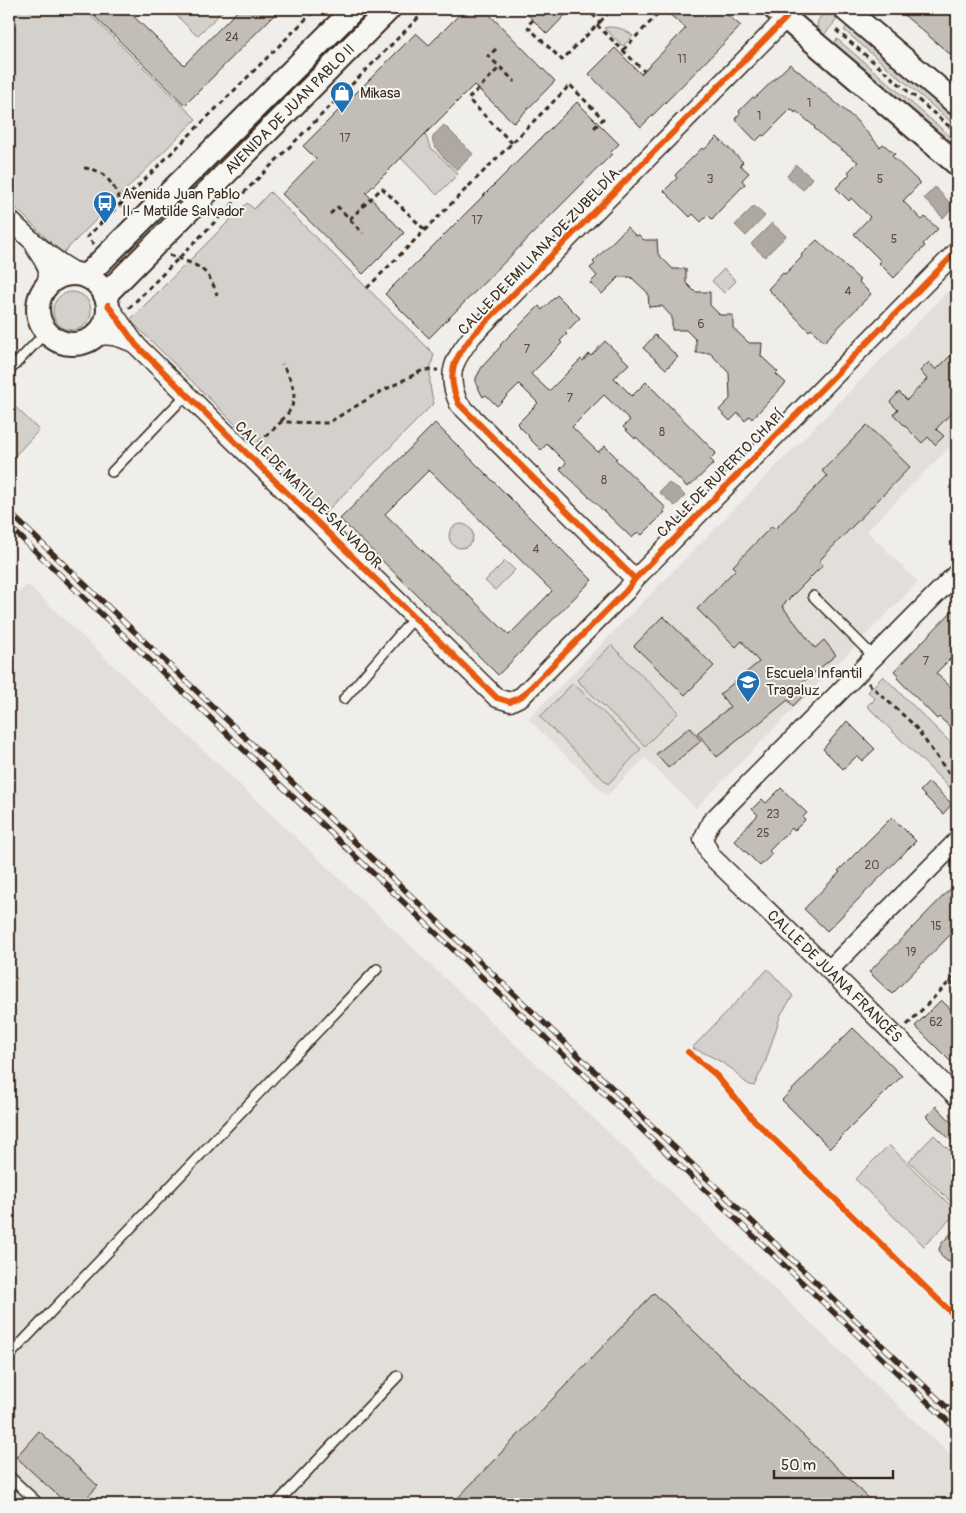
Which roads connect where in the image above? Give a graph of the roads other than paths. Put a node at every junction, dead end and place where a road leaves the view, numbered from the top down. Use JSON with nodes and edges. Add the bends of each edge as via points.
{"nodes":[{"id":1,"x":354,"y":9,"type":"edge"},
{"id":2,"x":389,"y":9,"type":"edge"},
{"id":3,"x":845,"y":9,"type":"edge"},
{"id":4,"x":784,"y":14,"type":"edge"},
{"id":5,"x":957,"y":104,"type":"edge"},
{"id":6,"x":957,"y":164,"type":"edge"},
{"id":7,"x":9,"y":219,"type":"edge"},
{"id":8,"x":28,"y":238,"type":"junction"},
{"id":9,"x":957,"y":251,"type":"edge"},
{"id":10,"x":82,"y":275,"type":"junction"},
{"id":11,"x":43,"y":291,"type":"junction"},
{"id":12,"x":110,"y":306,"type":"junction"},
{"id":13,"x":46,"y":332,"type":"junction"},
{"id":14,"x":93,"y":337,"type":"junction"},
{"id":15,"x":136,"y":344,"type":"junction"},
{"id":16,"x":9,"y":371,"type":"edge"},
{"id":17,"x":187,"y":394,"type":"junction"},
{"id":18,"x":112,"y":472,"type":"dead end"},
{"id":19,"x":957,"y":573,"type":"edge"},
{"id":20,"x":635,"y":579,"type":"junction"},
{"id":21,"x":813,"y":596,"type":"dead end"},
{"id":22,"x":414,"y":618,"type":"junction"},
{"id":23,"x":874,"y":657,"type":"junction"},
{"id":24,"x":496,"y":698,"type":"joint"},
{"id":25,"x":344,"y":699,"type":"dead end"},
{"id":26,"x":957,"y":841,"type":"edge"},
{"id":27,"x":377,"y":970,"type":"dead end"},
{"id":28,"x":829,"y":970,"type":"junction"},
{"id":29,"x":957,"y":1097,"type":"edge"},
{"id":30,"x":9,"y":1356,"type":"edge"},
{"id":31,"x":398,"y":1376,"type":"dead end"},
{"id":32,"x":9,"y":1476,"type":"edge"},
{"id":33,"x":39,"y":1504,"type":"edge"},
{"id":34,"x":276,"y":1504,"type":"edge"}],
"edges":[{"from":1,"to":10,"type":"street","name":"AVENIDA DE JUAN PABLO II","via":[[132,230]]},
{"from":2,"to":12,"type":"street","name":"AVENIDA DE JUAN PABLO II","via":[[150,249]]},
{"from":3,"to":5,"type":"street"},
{"from":4,"to":6,"type":"street"},
{"from":4,"to":20,"type":"street","name":"CALLE DE EMILIANA DE ZUBELDÍA","via":[[441,370],[458,404]]},
{"from":7,"to":8,"type":"street"},
{"from":8,"to":10,"type":"street","via":[[66,268]]},
{"from":8,"to":11,"type":"street","via":[[47,266],[49,276]]},
{"from":9,"to":20,"type":"street","name":"CALLE DE RUPERTO CHAPÍ"},
{"from":10,"to":11,"type":"street","via":[[58,277]]},
{"from":10,"to":12,"type":"street","via":[[97,283]]},
{"from":11,"to":13,"type":"street","via":[[38,313]]},
{"from":12,"to":14,"type":"street","via":[[105,323]]},
{"from":12,"to":15,"type":"street","name":"CALLE DE MATILDE SALVADOR"},
{"from":13,"to":14,"type":"street","via":[[65,343],[84,342]]},
{"from":13,"to":16,"type":"lane"},
{"from":14,"to":15,"type":"street","name":"CALLE DE MATILDE SALVADOR","via":[[107,334]]},
{"from":15,"to":17,"type":"street","name":"CALLE DE MATILDE SALVADOR"},
{"from":17,"to":18,"type":"lane"},
{"from":17,"to":22,"type":"street","name":"CALLE DE MATILDE SALVADOR"},
{"from":19,"to":23,"type":"street"},
{"from":20,"to":24,"type":"street","name":"CALLE DE RUPERTO CHAPÍ","via":[[522,696],[510,702]]},
{"from":21,"to":23,"type":"lane"},
{"from":22,"to":24,"type":"street","name":"CALLE DE MATILDE SALVADOR"},
{"from":22,"to":25,"type":"lane"},
{"from":23,"to":28,"type":"street","name":"CALLE DE JUANA FRANCÉS","via":[[710,822],[703,839],[711,856]]},
{"from":26,"to":28,"type":"street"},
{"from":27,"to":30,"type":"lane"},
{"from":28,"to":29,"type":"street","name":"CALLE DE JUANA FRANCÉS"},
{"from":31,"to":34,"type":"lane"},
{"from":32,"to":33,"type":"lane"}]}
